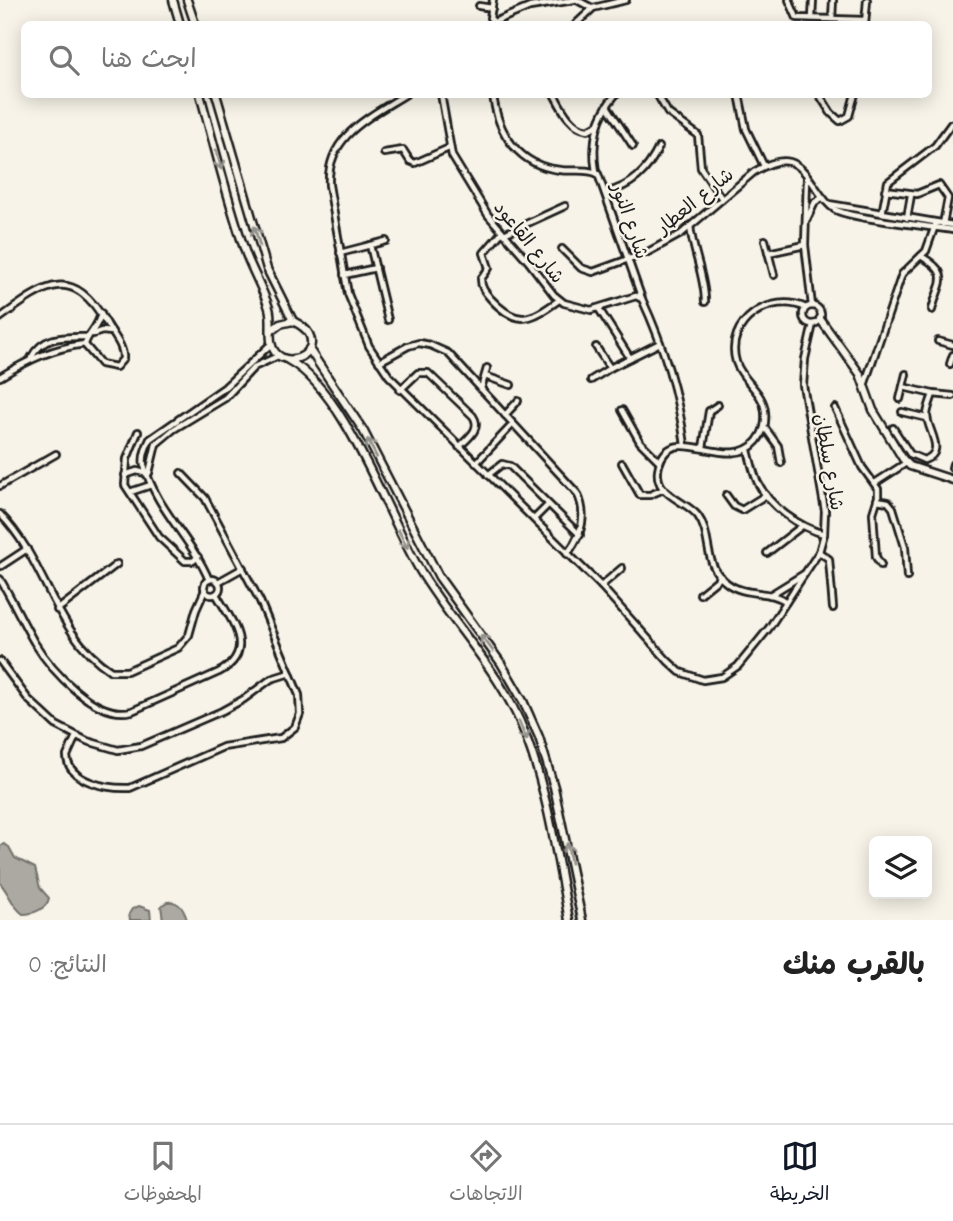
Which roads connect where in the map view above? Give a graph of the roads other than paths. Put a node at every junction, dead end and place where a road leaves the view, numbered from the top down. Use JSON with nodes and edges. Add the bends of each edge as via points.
{"nodes":[{"id":1,"x":173,"y":0,"type":"edge"},
{"id":2,"x":187,"y":0,"type":"edge"},
{"id":3,"x":493,"y":0,"type":"edge"},
{"id":4,"x":575,"y":0,"type":"edge"},
{"id":5,"x":626,"y":0,"type":"edge"},
{"id":6,"x":789,"y":0,"type":"edge"},
{"id":7,"x":813,"y":0,"type":"edge"},
{"id":8,"x":833,"y":0,"type":"edge"},
{"id":9,"x":867,"y":0,"type":"edge"},
{"id":10,"x":479,"y":6,"type":"dead end"},
{"id":11,"x":492,"y":8,"type":"junction"},
{"id":12,"x":593,"y":8,"type":"junction"},
{"id":13,"x":797,"y":18,"type":"junction"},
{"id":14,"x":812,"y":18,"type":"junction"},
{"id":15,"x":832,"y":19,"type":"junction"},
{"id":16,"x":179,"y":21,"type":"edge"},
{"id":17,"x":194,"y":21,"type":"edge"},
{"id":18,"x":493,"y":21,"type":"edge"},
{"id":19,"x":496,"y":21,"type":"edge"},
{"id":20,"x":579,"y":21,"type":"edge"},
{"id":21,"x":798,"y":21,"type":"edge"},
{"id":22,"x":838,"y":21,"type":"edge"},
{"id":23,"x":865,"y":21,"type":"edge"},
{"id":24,"x":201,"y":98,"type":"edge"},
{"id":25,"x":217,"y":98,"type":"edge"},
{"id":26,"x":400,"y":98,"type":"edge"},
{"id":27,"x":442,"y":98,"type":"edge"},
{"id":28,"x":493,"y":98,"type":"edge"},
{"id":29,"x":556,"y":98,"type":"edge"},
{"id":30,"x":613,"y":98,"type":"edge"},
{"id":31,"x":659,"y":98,"type":"edge"},
{"id":32,"x":740,"y":98,"type":"edge"},
{"id":33,"x":822,"y":98,"type":"edge"},
{"id":34,"x":854,"y":98,"type":"edge"},
{"id":35,"x":607,"y":106,"type":"junction"},
{"id":36,"x":950,"y":124,"type":"dead end"},
{"id":37,"x":598,"y":125,"type":"junction"},
{"id":38,"x":633,"y":146,"type":"dead end"},
{"id":39,"x":659,"y":147,"type":"dead end"},
{"id":40,"x":449,"y":148,"type":"junction"},
{"id":41,"x":384,"y":153,"type":"dead end"},
{"id":42,"x":764,"y":166,"type":"junction"},
{"id":43,"x":596,"y":172,"type":"junction"},
{"id":44,"x":807,"y":178,"type":"junction"},
{"id":45,"x":886,"y":190,"type":"junction"},
{"id":46,"x":605,"y":193,"type":"junction"},
{"id":47,"x":911,"y":194,"type":"junction"},
{"id":48,"x":822,"y":198,"type":"junction"},
{"id":49,"x":951,"y":198,"type":"edge"},
{"id":50,"x":722,"y":199,"type":"junction"},
{"id":51,"x":828,"y":204,"type":"junction"},
{"id":52,"x":565,"y":206,"type":"dead end"},
{"id":53,"x":882,"y":214,"type":"junction"},
{"id":54,"x":907,"y":218,"type":"junction"},
{"id":55,"x":805,"y":223,"type":"junction"},
{"id":56,"x":943,"y":224,"type":"junction"},
{"id":57,"x":935,"y":225,"type":"junction"},
{"id":58,"x":690,"y":226,"type":"junction"},
{"id":59,"x":953,"y":228,"type":"edge"},
{"id":60,"x":503,"y":233,"type":"junction"},
{"id":61,"x":765,"y":240,"type":"dead end"},
{"id":62,"x":386,"y":241,"type":"dead end"},
{"id":63,"x":370,"y":245,"type":"junction"},
{"id":64,"x":805,"y":245,"type":"junction"},
{"id":65,"x":562,"y":249,"type":"dead end"},
{"id":66,"x":340,"y":253,"type":"junction"},
{"id":67,"x":768,"y":253,"type":"junction"},
{"id":68,"x":921,"y":256,"type":"junction"},
{"id":69,"x":628,"y":260,"type":"junction"},
{"id":70,"x":376,"y":268,"type":"junction"},
{"id":71,"x":267,"y":269,"type":"junction"},
{"id":72,"x":255,"y":274,"type":"junction"},
{"id":73,"x":344,"y":275,"type":"junction"},
{"id":74,"x":774,"y":275,"type":"dead end"},
{"id":75,"x":642,"y":299,"type":"junction"},
{"id":76,"x":559,"y":300,"type":"junction"},
{"id":77,"x":705,"y":302,"type":"dead end"},
{"id":78,"x":809,"y":307,"type":"junction"},
{"id":79,"x":599,"y":309,"type":"junction"},
{"id":80,"x":932,"y":310,"type":"dead end"},
{"id":81,"x":101,"y":313,"type":"junction"},
{"id":82,"x":0,"y":318,"type":"edge"},
{"id":83,"x":820,"y":319,"type":"junction"},
{"id":84,"x":388,"y":320,"type":"dead end"},
{"id":85,"x":293,"y":321,"type":"junction"},
{"id":86,"x":813,"y":324,"type":"junction"},
{"id":87,"x":272,"y":330,"type":"junction"},
{"id":88,"x":112,"y":332,"type":"junction"},
{"id":89,"x":90,"y":336,"type":"junction"},
{"id":90,"x":938,"y":341,"type":"dead end"},
{"id":91,"x":660,"y":343,"type":"junction"},
{"id":92,"x":85,"y":344,"type":"junction"},
{"id":93,"x":271,"y":344,"type":"junction"},
{"id":94,"x":953,"y":345,"type":"edge"},
{"id":95,"x":596,"y":347,"type":"dead end"},
{"id":96,"x":309,"y":349,"type":"junction"},
{"id":97,"x":953,"y":355,"type":"edge"},
{"id":98,"x":278,"y":356,"type":"junction"},
{"id":99,"x":630,"y":358,"type":"junction"},
{"id":100,"x":30,"y":359,"type":"junction"},
{"id":101,"x":288,"y":360,"type":"junction"},
{"id":102,"x":379,"y":362,"type":"junction"},
{"id":103,"x":950,"y":364,"type":"dead end"},
{"id":104,"x":487,"y":368,"type":"dead end"},
{"id":105,"x":610,"y":368,"type":"junction"},
{"id":106,"x":906,"y":374,"type":"dead end"},
{"id":107,"x":485,"y":376,"type":"junction"},
{"id":108,"x":0,"y":377,"type":"edge"},
{"id":109,"x":591,"y":380,"type":"dead end"},
{"id":110,"x":865,"y":383,"type":"junction"},
{"id":111,"x":511,"y":385,"type":"dead end"},
{"id":112,"x":903,"y":387,"type":"junction"},
{"id":113,"x":400,"y":390,"type":"junction"},
{"id":114,"x":481,"y":390,"type":"junction"},
{"id":115,"x":933,"y":394,"type":"junction"},
{"id":116,"x":953,"y":396,"type":"edge"},
{"id":117,"x":900,"y":399,"type":"dead end"},
{"id":118,"x":518,"y":401,"type":"dead end"},
{"id":119,"x":718,"y":405,"type":"dead end"},
{"id":120,"x":835,"y":408,"type":"dead end"},
{"id":121,"x":193,"y":410,"type":"junction"},
{"id":122,"x":622,"y":410,"type":"dead end"},
{"id":123,"x":902,"y":412,"type":"dead end"},
{"id":124,"x":505,"y":415,"type":"junction"},
{"id":125,"x":196,"y":417,"type":"junction"},
{"id":126,"x":927,"y":418,"type":"junction"},
{"id":127,"x":513,"y":424,"type":"junction"},
{"id":128,"x":765,"y":428,"type":"junction"},
{"id":129,"x":893,"y":428,"type":"dead end"},
{"id":130,"x":138,"y":432,"type":"dead end"},
{"id":131,"x":150,"y":439,"type":"junction"},
{"id":132,"x":156,"y":444,"type":"junction"},
{"id":133,"x":685,"y":445,"type":"junction"},
{"id":134,"x":459,"y":447,"type":"junction"},
{"id":135,"x":703,"y":448,"type":"junction"},
{"id":136,"x":748,"y":450,"type":"junction"},
{"id":137,"x":56,"y":454,"type":"dead end"},
{"id":138,"x":476,"y":463,"type":"junction"},
{"id":139,"x":622,"y":463,"type":"dead end"},
{"id":140,"x":660,"y":463,"type":"junction"},
{"id":141,"x":781,"y":463,"type":"dead end"},
{"id":142,"x":906,"y":463,"type":"junction"},
{"id":143,"x":181,"y":473,"type":"dead end"},
{"id":144,"x":149,"y":474,"type":"junction"},
{"id":145,"x":124,"y":475,"type":"junction"},
{"id":146,"x":488,"y":475,"type":"junction"},
{"id":147,"x":953,"y":480,"type":"edge"},
{"id":148,"x":875,"y":483,"type":"junction"},
{"id":149,"x":151,"y":485,"type":"junction"},
{"id":150,"x":0,"y":486,"type":"edge"},
{"id":151,"x":664,"y":489,"type":"junction"},
{"id":152,"x":130,"y":492,"type":"junction"},
{"id":153,"x":726,"y":495,"type":"dead end"},
{"id":154,"x":766,"y":495,"type":"junction"},
{"id":155,"x":877,"y":500,"type":"junction"},
{"id":156,"x":548,"y":505,"type":"junction"},
{"id":157,"x":0,"y":514,"type":"edge"},
{"id":158,"x":534,"y":519,"type":"junction"},
{"id":159,"x":802,"y":526,"type":"junction"},
{"id":160,"x":824,"y":534,"type":"junction"},
{"id":161,"x":580,"y":535,"type":"junction"},
{"id":162,"x":27,"y":549,"type":"junction"},
{"id":163,"x":819,"y":552,"type":"junction"},
{"id":164,"x":767,"y":553,"type":"dead end"},
{"id":165,"x":568,"y":554,"type":"junction"},
{"id":166,"x":198,"y":557,"type":"junction"},
{"id":167,"x":117,"y":565,"type":"dead end"},
{"id":168,"x":880,"y":565,"type":"dead end"},
{"id":169,"x":1,"y":566,"type":"edge"},
{"id":170,"x":243,"y":568,"type":"junction"},
{"id":171,"x":622,"y":568,"type":"dead end"},
{"id":172,"x":809,"y":570,"type":"junction"},
{"id":173,"x":721,"y":577,"type":"junction"},
{"id":174,"x":907,"y":577,"type":"dead end"},
{"id":175,"x":0,"y":578,"type":"edge"},
{"id":176,"x":209,"y":580,"type":"junction"},
{"id":177,"x":218,"y":582,"type":"junction"},
{"id":178,"x":601,"y":586,"type":"junction"},
{"id":179,"x":205,"y":590,"type":"junction"},
{"id":180,"x":216,"y":594,"type":"junction"},
{"id":181,"x":700,"y":594,"type":"dead end"},
{"id":182,"x":769,"y":595,"type":"junction"},
{"id":183,"x":786,"y":602,"type":"junction"},
{"id":184,"x":833,"y":608,"type":"dead end"},
{"id":185,"x":57,"y":610,"type":"junction"},
{"id":186,"x":0,"y":661,"type":"edge"},
{"id":187,"x":290,"y":673,"type":"junction"},
{"id":188,"x":76,"y":736,"type":"junction"},
{"id":189,"x":569,"y":920,"type":"edge"},
{"id":190,"x":582,"y":920,"type":"edge"}],
"edges":[{"from":1,"to":16,"type":"street"},
{"from":2,"to":17,"type":"street"},
{"from":3,"to":11,"type":"street"},
{"from":4,"to":12,"type":"street"},
{"from":4,"to":19,"type":"street","via":[[530,7]]},
{"from":5,"to":12,"type":"street"},
{"from":6,"to":13,"type":"street"},
{"from":7,"to":14,"type":"street"},
{"from":8,"to":15,"type":"street"},
{"from":9,"to":23,"type":"street"},
{"from":10,"to":11,"type":"street"},
{"from":11,"to":18,"type":"street"},
{"from":12,"to":20,"type":"street"},
{"from":13,"to":14,"type":"street"},
{"from":13,"to":21,"type":"street"},
{"from":14,"to":15,"type":"street"},
{"from":15,"to":22,"type":"street"},
{"from":24,"to":72,"type":"street","one_way":true},
{"from":71,"to":25,"type":"street","one_way":true},
{"from":26,"to":66,"type":"street","via":[[352,129],[335,151],[328,178]]},
{"from":27,"to":40,"type":"street","name":"شارع القاعود"},
{"from":28,"to":43,"type":"street","name":"شارع النور","via":[[503,132],[523,156],[552,169]]},
{"from":29,"to":37,"type":"street","via":[[578,127],[589,130]]},
{"from":30,"to":35,"type":"street"},
{"from":31,"to":50,"type":"street","via":[[668,113],[698,135],[701,168]]},
{"from":32,"to":42,"type":"street","via":[[746,129]]},
{"from":33,"to":34,"type":"street","via":[[840,121],[849,116]]},
{"from":35,"to":37,"type":"street"},
{"from":35,"to":38,"type":"street"},
{"from":36,"to":45,"type":"street","via":[[937,144],[890,180]]},
{"from":37,"to":43,"type":"street","via":[[593,148]]},
{"from":39,"to":46,"type":"street","via":[[638,177]]},
{"from":40,"to":41,"type":"street","via":[[415,163],[403,150]]},
{"from":40,"to":60,"type":"street","name":"شارع القاعود"},
{"from":42,"to":44,"type":"street","via":[[792,163]]},
{"from":42,"to":50,"type":"street","name":"شارع العطار"},
{"from":43,"to":46,"type":"street","name":"شارع النور"},
{"from":44,"to":48,"type":"street"},
{"from":44,"to":55,"type":"street"},
{"from":45,"to":47,"type":"street"},
{"from":45,"to":53,"type":"street"},
{"from":46,"to":69,"type":"street","name":"شارع النور"},
{"from":47,"to":49,"type":"street","via":[[939,186]]},
{"from":47,"to":54,"type":"street"},
{"from":48,"to":51,"type":"street"},
{"from":48,"to":55,"type":"street","via":[[815,202]]},
{"from":49,"to":56,"type":"street"},
{"from":50,"to":58,"type":"street","name":"شارع العطار"},
{"from":51,"to":53,"type":"street"},
{"from":51,"to":57,"type":"street","via":[[846,213]]},
{"from":52,"to":60,"type":"street"},
{"from":53,"to":54,"type":"street"},
{"from":54,"to":57,"type":"street"},
{"from":55,"to":64,"type":"street"},
{"from":56,"to":57,"type":"street"},
{"from":56,"to":59,"type":"street"},
{"from":57,"to":59,"type":"street"},
{"from":57,"to":68,"type":"street"},
{"from":58,"to":69,"type":"street","name":"شارع العطار","via":[[672,241]]},
{"from":58,"to":77,"type":"street"},
{"from":60,"to":76,"type":"street","name":"شارع القاعود"},
{"from":60,"to":76,"type":"street","via":[[484,253],[489,268],[481,279],[482,289],[514,318],[536,315]]},
{"from":61,"to":67,"type":"street"},
{"from":62,"to":63,"type":"street"},
{"from":63,"to":66,"type":"street"},
{"from":63,"to":70,"type":"street"},
{"from":64,"to":67,"type":"street"},
{"from":64,"to":78,"type":"street"},
{"from":65,"to":69,"type":"street","name":"شارع العطار","via":[[587,271]]},
{"from":66,"to":73,"type":"street"},
{"from":67,"to":74,"type":"street"},
{"from":68,"to":80,"type":"street","via":[[939,266],[942,273]]},
{"from":68,"to":110,"type":"street","via":[[900,277]]},
{"from":69,"to":75,"type":"street","name":"شارع النور"},
{"from":70,"to":73,"type":"street"},
{"from":70,"to":84,"type":"street"},
{"from":71,"to":72,"type":"street"},
{"from":71,"to":85,"type":"street"},
{"from":72,"to":87,"type":"street","via":[[270,310]]},
{"from":73,"to":102,"type":"street","via":[[355,315]]},
{"from":75,"to":79,"type":"street","via":[[636,296]]},
{"from":75,"to":91,"type":"street"},
{"from":76,"to":79,"type":"street","name":"شارع القاعود"},
{"from":78,"to":83,"type":"street","via":[[820,310]]},
{"from":78,"to":86,"type":"street","via":[[803,317]]},
{"from":78,"to":128,"type":"street","via":[[783,303],[764,308],[746,319],[736,335],[736,362],[764,404]]},
{"from":79,"to":99,"type":"street"},
{"from":81,"to":82,"type":"street","via":[[82,292],[55,286],[35,293]]},
{"from":81,"to":88,"type":"street"},
{"from":81,"to":89,"type":"street"},
{"from":83,"to":86,"type":"street"},
{"from":83,"to":110,"type":"street"},
{"from":85,"to":87,"type":"street"},
{"from":85,"to":96,"type":"street","via":[[309,333]]},
{"from":86,"to":160,"type":"street","name":"شارع سلطان","via":[[803,385],[822,487]]},
{"from":87,"to":93,"type":"street"},
{"from":88,"to":89,"type":"street"},
{"from":88,"to":92,"type":"street","via":[[123,351],[118,366],[101,364]]},
{"from":89,"to":92,"type":"street"},
{"from":89,"to":100,"type":"street","via":[[53,338]]},
{"from":90,"to":94,"type":"street"},
{"from":91,"to":99,"type":"street"},
{"from":91,"to":133,"type":"street","via":[[677,394]]},
{"from":92,"to":100,"type":"street"},
{"from":93,"to":98,"type":"street"},
{"from":93,"to":121,"type":"street"},
{"from":95,"to":105,"type":"street"},
{"from":96,"to":101,"type":"street"},
{"from":190,"to":96,"type":"street","one_way":true,"via":[[554,787],[523,701],[497,656],[439,576],[363,430]]},
{"from":97,"to":103,"type":"street"},
{"from":98,"to":101,"type":"street"},
{"from":98,"to":125,"type":"street","via":[[254,367],[231,393]]},
{"from":99,"to":105,"type":"street"},
{"from":100,"to":108,"type":"street"},
{"from":101,"to":189,"type":"street","one_way":true,"via":[[312,376],[338,414],[422,574],[487,662],[512,705],[544,794]]},
{"from":102,"to":113,"type":"street"},
{"from":102,"to":114,"type":"street","via":[[408,346],[430,345],[454,358]]},
{"from":104,"to":107,"type":"street"},
{"from":105,"to":109,"type":"street"},
{"from":106,"to":112,"type":"street"},
{"from":107,"to":111,"type":"street"},
{"from":107,"to":114,"type":"street"},
{"from":110,"to":142,"type":"street","via":[[873,410]]},
{"from":112,"to":115,"type":"street"},
{"from":112,"to":117,"type":"street"},
{"from":113,"to":134,"type":"street"},
{"from":113,"to":134,"type":"street","via":[[421,372],[439,383],[477,421],[474,432]]},
{"from":114,"to":124,"type":"street"},
{"from":115,"to":116,"type":"street"},
{"from":115,"to":126,"type":"street"},
{"from":118,"to":124,"type":"street"},
{"from":119,"to":135,"type":"street","via":[[709,411]]},
{"from":120,"to":148,"type":"street","via":[[862,467]]},
{"from":121,"to":125,"type":"street"},
{"from":121,"to":131,"type":"street"},
{"from":122,"to":140,"type":"street","via":[[640,442]]},
{"from":123,"to":126,"type":"street"},
{"from":124,"to":127,"type":"street"},
{"from":125,"to":132,"type":"street"},
{"from":126,"to":129,"type":"street","via":[[935,450],[924,460],[910,454]]},
{"from":127,"to":138,"type":"street"},
{"from":127,"to":161,"type":"street","via":[[577,493],[583,513]]},
{"from":128,"to":136,"type":"street"},
{"from":128,"to":141,"type":"street","via":[[778,446]]},
{"from":130,"to":145,"type":"street"},
{"from":131,"to":132,"type":"street"},
{"from":131,"to":144,"type":"street","via":[[144,452]]},
{"from":132,"to":144,"type":"street"},
{"from":133,"to":135,"type":"street"},
{"from":133,"to":140,"type":"street","via":[[673,449]]},
{"from":134,"to":138,"type":"street"},
{"from":135,"to":136,"type":"street","via":[[731,454]]},
{"from":136,"to":154,"type":"street","via":[[756,480]]},
{"from":137,"to":150,"type":"street"},
{"from":138,"to":146,"type":"street"},
{"from":139,"to":151,"type":"street","via":[[640,495]]},
{"from":140,"to":151,"type":"street","via":[[658,474]]},
{"from":142,"to":147,"type":"street"},
{"from":142,"to":148,"type":"street"},
{"from":143,"to":170,"type":"street","via":[[205,498]]},
{"from":144,"to":145,"type":"street"},
{"from":144,"to":149,"type":"street"},
{"from":145,"to":152,"type":"street"},
{"from":146,"to":156,"type":"street","via":[[507,465]]},
{"from":146,"to":158,"type":"street"},
{"from":148,"to":155,"type":"street"},
{"from":149,"to":152,"type":"street"},
{"from":149,"to":166,"type":"street"},
{"from":151,"to":173,"type":"street","via":[[698,516],[710,559]]},
{"from":152,"to":166,"type":"street","via":[[171,550],[185,561]]},
{"from":153,"to":154,"type":"street","via":[[739,510]]},
{"from":154,"to":159,"type":"street"},
{"from":155,"to":168,"type":"street","via":[[873,517]]},
{"from":155,"to":174,"type":"street","via":[[892,506],[906,551]]},
{"from":156,"to":158,"type":"street"},
{"from":156,"to":161,"type":"street"},
{"from":157,"to":162,"type":"street"},
{"from":158,"to":165,"type":"street"},
{"from":159,"to":160,"type":"street"},
{"from":159,"to":164,"type":"street"},
{"from":160,"to":163,"type":"street","name":"شارع سلطان"},
{"from":161,"to":165,"type":"street"},
{"from":162,"to":169,"type":"street"},
{"from":162,"to":185,"type":"street"},
{"from":163,"to":172,"type":"street","name":"شارع سلطان"},
{"from":163,"to":184,"type":"street","via":[[829,561]]},
{"from":165,"to":178,"type":"street"},
{"from":166,"to":176,"type":"street"},
{"from":167,"to":185,"type":"street"},
{"from":169,"to":175,"type":"street"},
{"from":170,"to":177,"type":"street"},
{"from":170,"to":187,"type":"street"},
{"from":171,"to":178,"type":"street"},
{"from":172,"to":182,"type":"street"},
{"from":172,"to":183,"type":"street","name":"شارع سلطان"},
{"from":173,"to":181,"type":"street"},
{"from":173,"to":182,"type":"street","via":[[739,590]]},
{"from":175,"to":180,"type":"street","via":[[51,665],[87,699],[116,712],[132,711],[231,663],[238,651],[239,633]]},
{"from":176,"to":177,"type":"street"},
{"from":176,"to":179,"type":"street"},
{"from":177,"to":180,"type":"street"},
{"from":178,"to":183,"type":"street","name":"شارع سلطان","via":[[668,661],[703,680],[722,677],[738,666]]},
{"from":179,"to":180,"type":"street"},
{"from":179,"to":185,"type":"street","via":[[183,645],[121,673],[108,669],[83,647]]},
{"from":182,"to":183,"type":"street"},
{"from":186,"to":188,"type":"street","via":[[35,707]]},
{"from":187,"to":188,"type":"street","via":[[271,679],[230,708],[135,748],[107,749]]},
{"from":187,"to":188,"type":"street","via":[[301,709],[289,733],[216,750],[135,787],[116,787],[75,775],[67,760]]}]}
